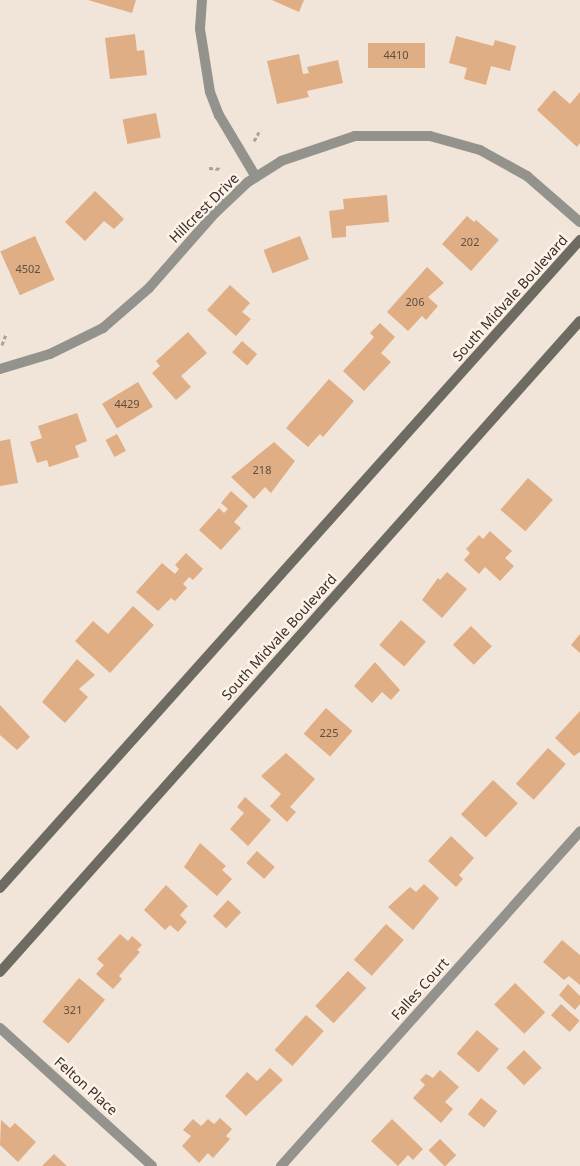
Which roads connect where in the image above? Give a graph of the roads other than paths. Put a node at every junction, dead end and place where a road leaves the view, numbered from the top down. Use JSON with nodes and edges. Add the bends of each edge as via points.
{"nodes":[{"id":1,"x":202,"y":0,"type":"edge"},
{"id":2,"x":256,"y":177,"type":"junction"},
{"id":3,"x":580,"y":222,"type":"edge"},
{"id":4,"x":580,"y":240,"type":"edge"},
{"id":5,"x":580,"y":321,"type":"edge"},
{"id":6,"x":0,"y":369,"type":"edge"},
{"id":7,"x":580,"y":831,"type":"edge"},
{"id":8,"x":0,"y":888,"type":"edge"},
{"id":9,"x":0,"y":972,"type":"edge"},
{"id":10,"x":0,"y":1028,"type":"edge"},
{"id":11,"x":152,"y":1166,"type":"edge"},
{"id":12,"x":281,"y":1166,"type":"edge"}],
"edges":[{"from":1,"to":2,"type":"street","via":[[200,28],[210,92],[219,115]]},
{"from":2,"to":3,"type":"street","name":"Hillcrest Drive","via":[[281,161],[355,136],[430,136],[480,150],[528,176]]},
{"from":2,"to":6,"type":"street","name":"Hillcrest Drive","via":[[214,213],[131,306],[103,328],[50,354]]},
{"from":4,"to":8,"type":"main road","name":"South Midvale Boulevard"},
{"from":5,"to":9,"type":"main road","name":"South Midvale Boulevard"},
{"from":7,"to":12,"type":"street","name":"Falles Court"},
{"from":10,"to":11,"type":"street","name":"Felton Place"}]}
